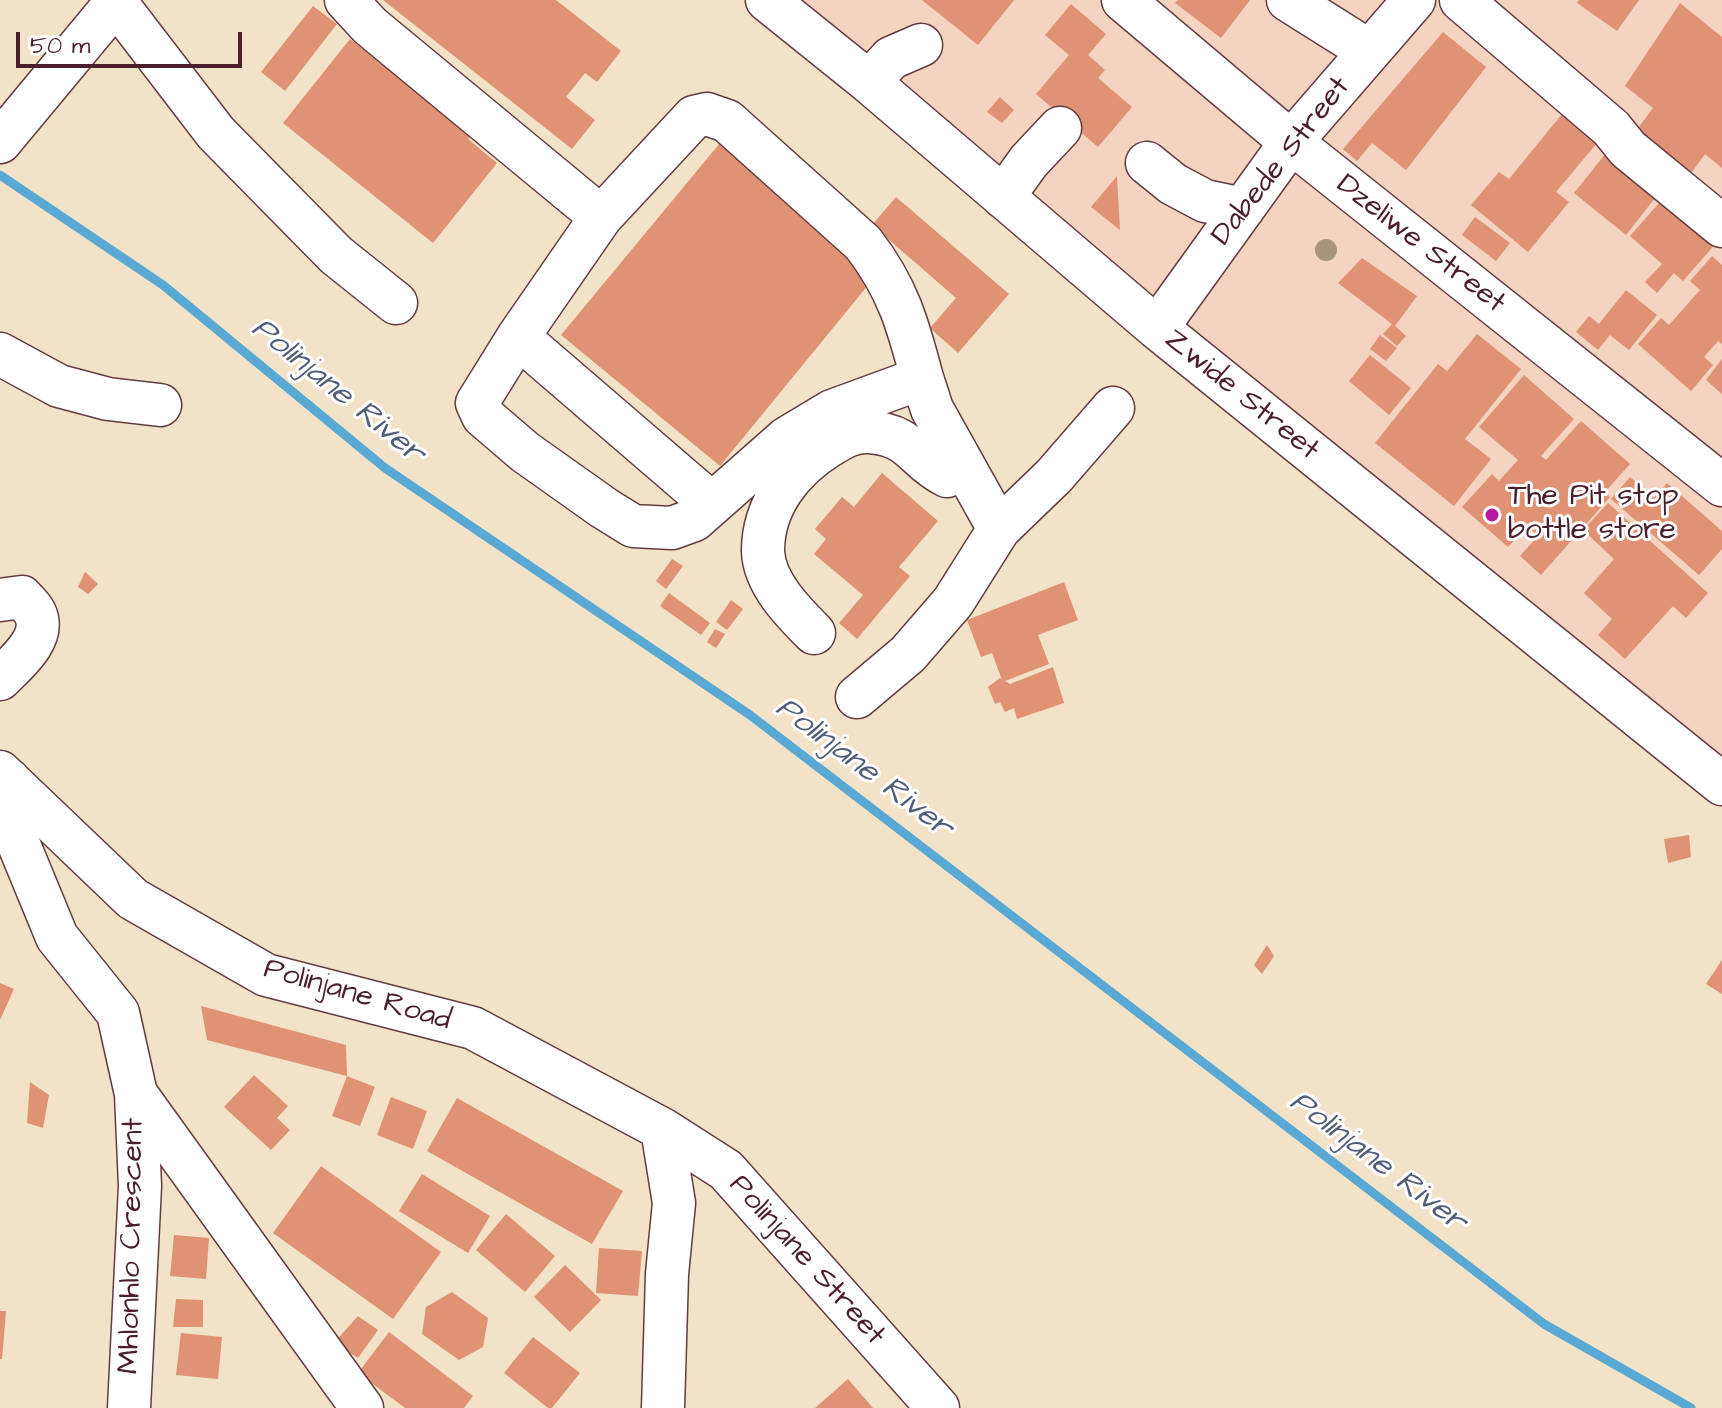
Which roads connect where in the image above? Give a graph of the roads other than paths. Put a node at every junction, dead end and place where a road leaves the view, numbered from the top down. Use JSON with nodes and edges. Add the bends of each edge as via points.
{"nodes":[{"id":1,"x":346,"y":0,"type":"edge"},
{"id":2,"x":767,"y":0,"type":"edge"},
{"id":3,"x":1123,"y":0,"type":"edge"},
{"id":4,"x":1288,"y":0,"type":"edge"},
{"id":5,"x":1414,"y":0,"type":"edge"},
{"id":6,"x":1461,"y":0,"type":"edge"},
{"id":7,"x":116,"y":1,"type":"edge"},
{"id":8,"x":921,"y":45,"type":"dead end"},
{"id":9,"x":1369,"y":51,"type":"junction"},
{"id":10,"x":869,"y":82,"type":"junction"},
{"id":11,"x":1060,"y":128,"type":"dead end"},
{"id":12,"x":9,"y":130,"type":"edge"},
{"id":13,"x":1291,"y":142,"type":"junction"},
{"id":14,"x":1147,"y":163,"type":"dead end"},
{"id":15,"x":1003,"y":197,"type":"junction"},
{"id":16,"x":1243,"y":209,"type":"junction"},
{"id":17,"x":601,"y":217,"type":"junction"},
{"id":18,"x":1722,"y":226,"type":"edge"},
{"id":19,"x":396,"y":303,"type":"dead end"},
{"id":20,"x":1157,"y":328,"type":"junction"},
{"id":21,"x":518,"y":337,"type":"junction"},
{"id":22,"x":0,"y":354,"type":"edge"},
{"id":23,"x":922,"y":378,"type":"junction"},
{"id":24,"x":160,"y":405,"type":"dead end"},
{"id":25,"x":1113,"y":408,"type":"dead end"},
{"id":26,"x":965,"y":469,"type":"junction"},
{"id":27,"x":1722,"y":485,"type":"edge"},
{"id":28,"x":712,"y":504,"type":"junction"},
{"id":29,"x":999,"y":529,"type":"junction"},
{"id":30,"x":0,"y":600,"type":"edge"},
{"id":31,"x":814,"y":633,"type":"dead end"},
{"id":32,"x":0,"y":679,"type":"edge"},
{"id":33,"x":857,"y":697,"type":"dead end"},
{"id":34,"x":4,"y":776,"type":"edge"},
{"id":35,"x":1722,"y":784,"type":"edge"},
{"id":36,"x":136,"y":1094,"type":"junction"},
{"id":37,"x":662,"y":1129,"type":"junction"},
{"id":38,"x":129,"y":1408,"type":"edge"},
{"id":39,"x":362,"y":1408,"type":"edge"},
{"id":40,"x":663,"y":1408,"type":"edge"},
{"id":41,"x":938,"y":1408,"type":"edge"}],
"edges":[{"from":1,"to":17,"type":"street","via":[[370,26]]},
{"from":2,"to":10,"type":"street","name":"Zwide Street"},
{"from":3,"to":13,"type":"street","name":"Dzeliwe Street"},
{"from":4,"to":9,"type":"street"},
{"from":5,"to":9,"type":"street","name":"Dabede Street"},
{"from":6,"to":18,"type":"street"},
{"from":7,"to":12,"type":"street"},
{"from":7,"to":19,"type":"street","via":[[216,133],[336,255]]},
{"from":8,"to":10,"type":"street","via":[[891,58]]},
{"from":9,"to":13,"type":"street","name":"Dabede Street"},
{"from":10,"to":15,"type":"street","name":"Zwide Street"},
{"from":11,"to":15,"type":"street"},
{"from":13,"to":16,"type":"street","name":"Dabede Street"},
{"from":13,"to":27,"type":"street","name":"Dzeliwe Street"},
{"from":14,"to":16,"type":"street","via":[[1205,201]]},
{"from":15,"to":20,"type":"street","name":"Zwide Street"},
{"from":16,"to":20,"type":"street","name":"Dabede Street"},
{"from":17,"to":21,"type":"street"},
{"from":17,"to":23,"type":"street","via":[[694,117],[707,114],[727,121],[863,243],[882,267],[904,311]]},
{"from":20,"to":35,"type":"street","name":"Zwide Street"},
{"from":21,"to":28,"type":"street"},
{"from":21,"to":28,"type":"street","via":[[477,403],[483,416],[525,452],[633,526],[672,528],[694,520]]},
{"from":22,"to":24,"type":"street","via":[[59,386]]},
{"from":23,"to":26,"type":"street","via":[[932,409]]},
{"from":23,"to":28,"type":"street","via":[[832,411],[799,431]]},
{"from":25,"to":29,"type":"street"},
{"from":26,"to":29,"type":"street"},
{"from":26,"to":31,"type":"street","via":[[947,476],[901,439],[862,432],[846,435],[800,468],[768,516],[763,553],[772,583]]},
{"from":29,"to":33,"type":"street","via":[[953,602],[908,654]]},
{"from":30,"to":32,"type":"street","via":[[22,597],[36,614],[38,633]]},
{"from":34,"to":36,"type":"street","name":"Mhlonhlo Crescent","via":[[10,823],[57,937],[118,1013]]},
{"from":34,"to":37,"type":"street","name":"Polinjane Road","via":[[133,899],[266,975],[473,1028]]},
{"from":36,"to":38,"type":"street","name":"Mhlonhlo Crescent","via":[[140,1186]]},
{"from":36,"to":39,"type":"street"},
{"from":37,"to":40,"type":"street","via":[[674,1203]]},
{"from":37,"to":41,"type":"street","name":"Polinjane Street","via":[[726,1170]]}]}
